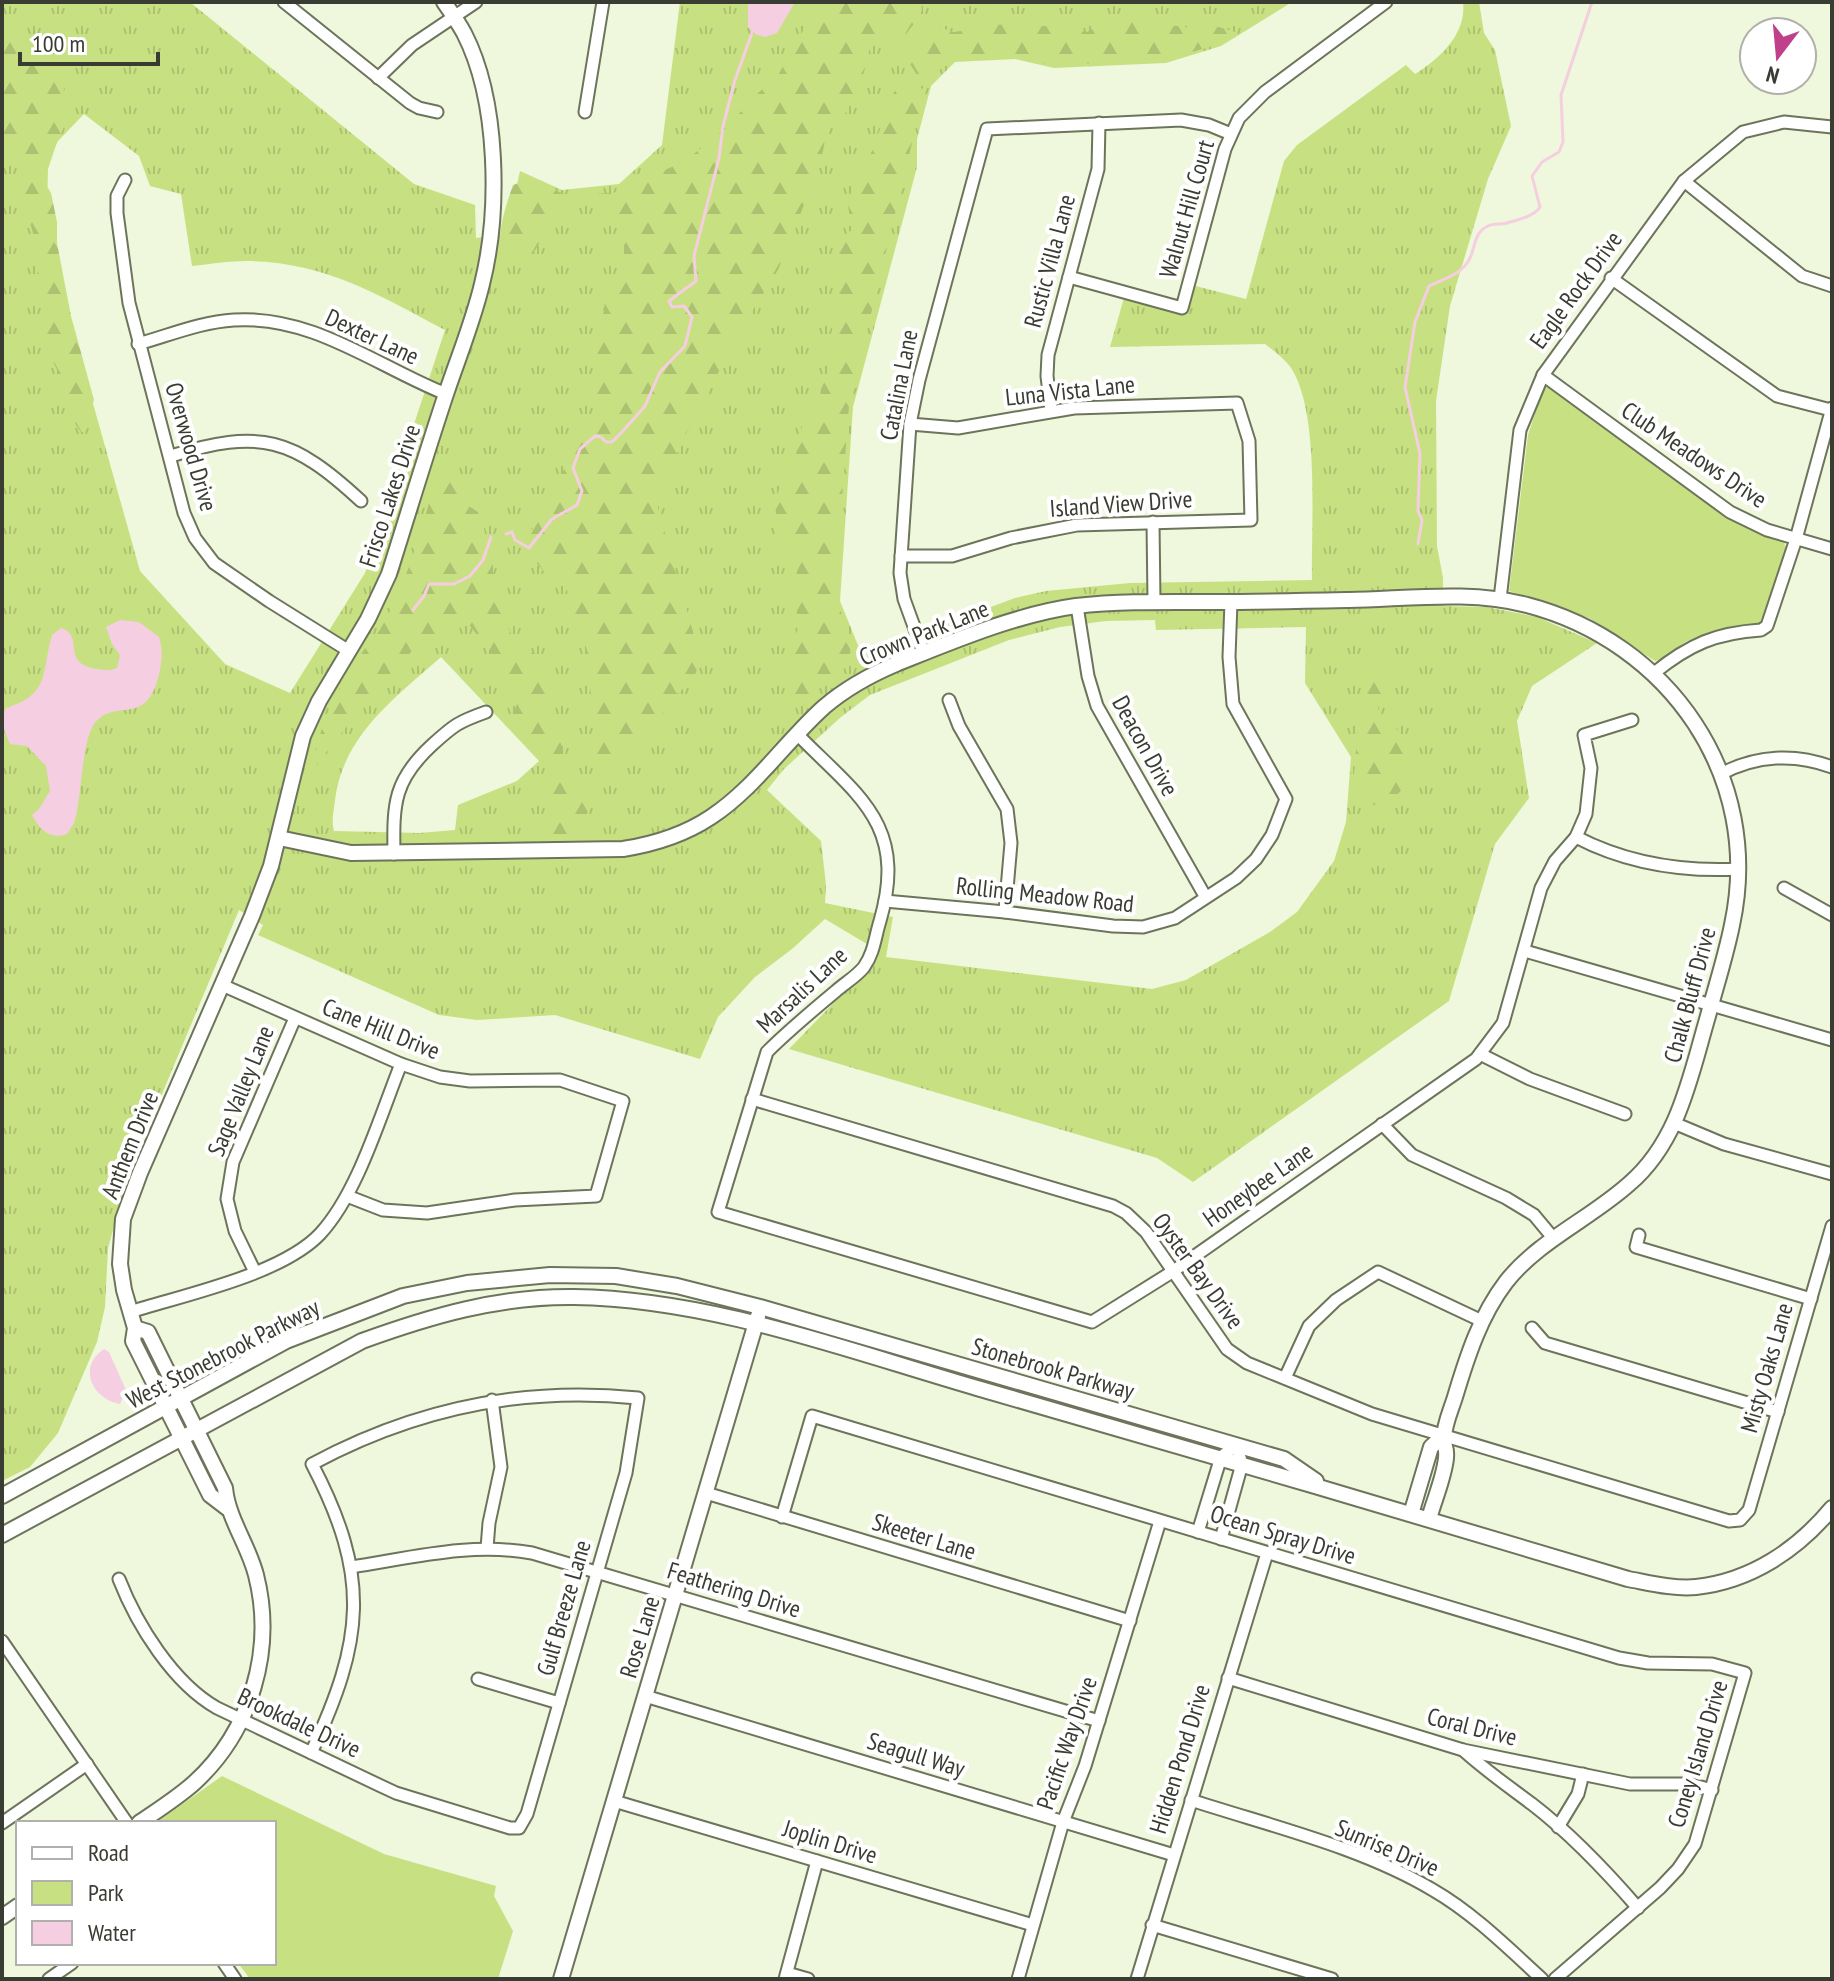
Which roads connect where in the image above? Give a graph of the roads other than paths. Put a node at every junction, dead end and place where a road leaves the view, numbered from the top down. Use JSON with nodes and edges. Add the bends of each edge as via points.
{"nodes":[{"id":1,"x":284,"y":2,"type":"edge"},
{"id":2,"x":444,"y":2,"type":"edge"},
{"id":3,"x":476,"y":2,"type":"edge"},
{"id":4,"x":603,"y":2,"type":"edge"},
{"id":5,"x":1386,"y":2,"type":"edge"},
{"id":6,"x":454,"y":17,"type":"junction"},
{"id":7,"x":378,"y":78,"type":"junction"},
{"id":8,"x":437,"y":112,"type":"dead end"},
{"id":9,"x":585,"y":112,"type":"dead end"},
{"id":10,"x":1099,"y":123,"type":"junction"},
{"id":11,"x":1832,"y":127,"type":"edge"},
{"id":12,"x":1231,"y":134,"type":"junction"},
{"id":13,"x":125,"y":180,"type":"dead end"},
{"id":14,"x":1684,"y":181,"type":"junction"},
{"id":15,"x":1069,"y":277,"type":"junction"},
{"id":16,"x":1611,"y":278,"type":"junction"},
{"id":17,"x":1832,"y":286,"type":"edge"},
{"id":18,"x":138,"y":344,"type":"junction"},
{"id":19,"x":1543,"y":375,"type":"junction"},
{"id":20,"x":446,"y":394,"type":"junction"},
{"id":21,"x":1832,"y":409,"type":"edge"},
{"id":22,"x":1051,"y":410,"type":"junction"},
{"id":23,"x":910,"y":424,"type":"junction"},
{"id":24,"x":171,"y":456,"type":"junction"},
{"id":25,"x":361,"y":501,"type":"dead end"},
{"id":26,"x":1251,"y":520,"type":"joint"},
{"id":27,"x":1153,"y":522,"type":"junction"},
{"id":28,"x":1796,"y":539,"type":"junction"},
{"id":29,"x":1832,"y":549,"type":"edge"},
{"id":30,"x":901,"y":556,"type":"junction"},
{"id":31,"x":1500,"y":599,"type":"junction"},
{"id":32,"x":1154,"y":602,"type":"junction"},
{"id":33,"x":1231,"y":602,"type":"junction"},
{"id":34,"x":1077,"y":606,"type":"junction"},
{"id":35,"x":349,"y":651,"type":"junction"},
{"id":36,"x":924,"y":654,"type":"junction"},
{"id":37,"x":1654,"y":673,"type":"junction"},
{"id":38,"x":949,"y":700,"type":"dead end"},
{"id":39,"x":486,"y":712,"type":"dead end"},
{"id":40,"x":1632,"y":720,"type":"dead end"},
{"id":41,"x":797,"y":734,"type":"junction"},
{"id":42,"x":1832,"y":767,"type":"edge"},
{"id":43,"x":1721,"y":774,"type":"junction"},
{"id":44,"x":1576,"y":837,"type":"junction"},
{"id":45,"x":279,"y":838,"type":"junction"},
{"id":46,"x":394,"y":854,"type":"junction"},
{"id":47,"x":1739,"y":869,"type":"junction"},
{"id":48,"x":1784,"y":888,"type":"dead end"},
{"id":49,"x":1205,"y":896,"type":"junction"},
{"id":50,"x":885,"y":901,"type":"junction"},
{"id":51,"x":1005,"y":912,"type":"junction"},
{"id":52,"x":1832,"y":915,"type":"edge"},
{"id":53,"x":1525,"y":951,"type":"junction"},
{"id":54,"x":222,"y":985,"type":"junction"},
{"id":55,"x":1711,"y":1005,"type":"junction"},
{"id":56,"x":295,"y":1018,"type":"junction"},
{"id":57,"x":1832,"y":1040,"type":"edge"},
{"id":58,"x":1480,"y":1054,"type":"junction"},
{"id":59,"x":401,"y":1064,"type":"junction"},
{"id":60,"x":752,"y":1099,"type":"junction"},
{"id":61,"x":1625,"y":1114,"type":"dead end"},
{"id":62,"x":1674,"y":1123,"type":"junction"},
{"id":63,"x":1382,"y":1124,"type":"junction"},
{"id":64,"x":1832,"y":1174,"type":"edge"},
{"id":65,"x":347,"y":1196,"type":"junction"},
{"id":66,"x":718,"y":1212,"type":"joint"},
{"id":67,"x":1832,"y":1226,"type":"edge"},
{"id":68,"x":1639,"y":1235,"type":"dead end"},
{"id":69,"x":1554,"y":1239,"type":"junction"},
{"id":70,"x":255,"y":1272,"type":"junction"},
{"id":71,"x":1172,"y":1272,"type":"junction"},
{"id":72,"x":1811,"y":1299,"type":"junction"},
{"id":73,"x":760,"y":1307,"type":"junction"},
{"id":74,"x":130,"y":1312,"type":"junction"},
{"id":75,"x":1482,"y":1321,"type":"junction"},
{"id":76,"x":755,"y":1325,"type":"junction"},
{"id":77,"x":135,"y":1328,"type":"junction"},
{"id":78,"x":1532,"y":1328,"type":"dead end"},
{"id":79,"x":1285,"y":1378,"type":"junction"},
{"id":80,"x":180,"y":1398,"type":"junction"},
{"id":81,"x":492,"y":1400,"type":"junction"},
{"id":82,"x":166,"y":1406,"type":"junction"},
{"id":83,"x":1778,"y":1412,"type":"junction"},
{"id":84,"x":197,"y":1431,"type":"junction"},
{"id":85,"x":1444,"y":1435,"type":"junction"},
{"id":86,"x":182,"y":1439,"type":"junction"},
{"id":87,"x":1236,"y":1445,"type":"junction"},
{"id":88,"x":1221,"y":1457,"type":"junction"},
{"id":89,"x":1242,"y":1464,"type":"junction"},
{"id":90,"x":1326,"y":1488,"type":"junction"},
{"id":91,"x":706,"y":1493,"type":"junction"},
{"id":92,"x":2,"y":1496,"type":"edge"},
{"id":93,"x":227,"y":1508,"type":"junction"},
{"id":94,"x":1832,"y":1508,"type":"edge"},
{"id":95,"x":1411,"y":1514,"type":"junction"},
{"id":96,"x":782,"y":1517,"type":"junction"},
{"id":97,"x":1429,"y":1519,"type":"junction"},
{"id":98,"x":1740,"y":1520,"type":"joint"},
{"id":99,"x":1160,"y":1521,"type":"junction"},
{"id":100,"x":1198,"y":1532,"type":"junction"},
{"id":101,"x":2,"y":1535,"type":"edge"},
{"id":102,"x":1221,"y":1539,"type":"junction"},
{"id":103,"x":487,"y":1548,"type":"junction"},
{"id":104,"x":1267,"y":1553,"type":"junction"},
{"id":105,"x":351,"y":1567,"type":"junction"},
{"id":106,"x":597,"y":1572,"type":"junction"},
{"id":107,"x":119,"y":1579,"type":"dead end"},
{"id":108,"x":675,"y":1596,"type":"junction"},
{"id":109,"x":1130,"y":1621,"type":"junction"},
{"id":110,"x":2,"y":1641,"type":"edge"},
{"id":111,"x":1745,"y":1673,"type":"joint"},
{"id":112,"x":1228,"y":1678,"type":"junction"},
{"id":113,"x":478,"y":1679,"type":"dead end"},
{"id":114,"x":645,"y":1696,"type":"junction"},
{"id":115,"x":559,"y":1703,"type":"junction"},
{"id":116,"x":241,"y":1720,"type":"junction"},
{"id":117,"x":1099,"y":1721,"type":"junction"},
{"id":118,"x":1463,"y":1750,"type":"junction"},
{"id":119,"x":311,"y":1753,"type":"junction"},
{"id":120,"x":87,"y":1764,"type":"junction"},
{"id":121,"x":1583,"y":1774,"type":"junction"},
{"id":122,"x":1712,"y":1790,"type":"junction"},
{"id":123,"x":1191,"y":1800,"type":"junction"},
{"id":124,"x":614,"y":1801,"type":"junction"},
{"id":125,"x":126,"y":1821,"type":"edge"},
{"id":126,"x":142,"y":1821,"type":"edge"},
{"id":127,"x":1063,"y":1822,"type":"junction"},
{"id":128,"x":2,"y":1823,"type":"edge"},
{"id":129,"x":1558,"y":1827,"type":"junction"},
{"id":130,"x":519,"y":1828,"type":"joint"},
{"id":131,"x":1174,"y":1855,"type":"junction"},
{"id":132,"x":817,"y":1861,"type":"junction"},
{"id":133,"x":1638,"y":1908,"type":"junction"},
{"id":134,"x":1033,"y":1925,"type":"junction"},
{"id":135,"x":1152,"y":1925,"type":"junction"},
{"id":136,"x":69,"y":1965,"type":"edge"},
{"id":137,"x":786,"y":1976,"type":"edge"},
{"id":138,"x":49,"y":1979,"type":"edge"},
{"id":139,"x":561,"y":1979,"type":"edge"},
{"id":140,"x":808,"y":1979,"type":"edge"},
{"id":141,"x":1018,"y":1979,"type":"edge"},
{"id":142,"x":1137,"y":1979,"type":"edge"},
{"id":143,"x":1332,"y":1979,"type":"edge"},
{"id":144,"x":1542,"y":1979,"type":"edge"},
{"id":145,"x":1555,"y":1979,"type":"edge"}],
"edges":[{"from":1,"to":7,"type":"street"},
{"from":2,"to":6,"type":"street","name":"Frisco Lakes Drive"},
{"from":3,"to":6,"type":"street"},
{"from":4,"to":9,"type":"street"},
{"from":5,"to":12,"type":"street","name":"Walnut Hill Court","via":[[1257,98]]},
{"from":6,"to":7,"type":"street","via":[[412,45]]},
{"from":6,"to":20,"type":"street","name":"Frisco Lakes Drive","via":[[483,94],[494,183],[493,227],[482,286]]},
{"from":7,"to":8,"type":"street","via":[[410,103]]},
{"from":10,"to":12,"type":"street","via":[[1181,120]]},
{"from":10,"to":15,"type":"street","name":"Rustic Villa Lane","via":[[1098,169]]},
{"from":10,"to":23,"type":"street","name":"Catalina Lane","via":[[987,129]]},
{"from":11,"to":14,"type":"street","name":"Eagle Rock Drive","via":[[1784,122],[1743,132]]},
{"from":12,"to":15,"type":"street","name":"Walnut Hill Court","via":[[1182,308]]},
{"from":13,"to":18,"type":"street","name":"Overwood Drive","via":[[117,196],[117,213]]},
{"from":14,"to":16,"type":"street","name":"Eagle Rock Drive"},
{"from":14,"to":17,"type":"street","via":[[1802,276]]},
{"from":15,"to":22,"type":"street","name":"Rustic Villa Lane","via":[[1048,355]]},
{"from":16,"to":19,"type":"street","name":"Eagle Rock Drive"},
{"from":16,"to":21,"type":"street","via":[[1777,396]]},
{"from":18,"to":20,"type":"street","name":"Dexter Lane","via":[[234,320],[279,322],[355,348]]},
{"from":18,"to":24,"type":"street","name":"Overwood Drive"},
{"from":19,"to":28,"type":"street","name":"Club Meadows Drive","via":[[1730,512]]},
{"from":19,"to":31,"type":"street","name":"Eagle Rock Drive","via":[[1520,430]]},
{"from":20,"to":35,"type":"street","name":"Frisco Lakes Drive","via":[[389,574]]},
{"from":21,"to":28,"type":"street"},
{"from":22,"to":23,"type":"street","name":"Luna Vista Lane","via":[[958,428]]},
{"from":22,"to":26,"type":"street","name":"Luna Vista Lane","via":[[1237,403],[1249,441]]},
{"from":23,"to":30,"type":"street","name":"Catalina Lane"},
{"from":24,"to":25,"type":"street","via":[[219,442],[266,442],[303,456]]},
{"from":24,"to":35,"type":"street","name":"Overwood Drive","via":[[184,513],[214,563]]},
{"from":26,"to":27,"type":"street","name":"Island View Drive"},
{"from":27,"to":30,"type":"street","name":"Island View Drive","via":[[1055,528],[943,557]]},
{"from":27,"to":32,"type":"street"},
{"from":28,"to":29,"type":"street","name":"Club Meadows Drive"},
{"from":28,"to":37,"type":"street","via":[[1767,626],[1698,643]]},
{"from":30,"to":36,"type":"street","name":"Catalina Lane","via":[[904,599]]},
{"from":31,"to":33,"type":"street","name":"Crown Park Lane"},
{"from":31,"to":37,"type":"street","name":"Chalk Bluff Drive","via":[[1585,626]]},
{"from":32,"to":33,"type":"street","name":"Crown Park Lane"},
{"from":32,"to":34,"type":"street","name":"Crown Park Lane"},
{"from":33,"to":49,"type":"street","name":"Rolling Meadow Road","via":[[1233,704],[1286,799],[1256,859]]},
{"from":34,"to":36,"type":"street","name":"Crown Park Lane","via":[[1028,617]]},
{"from":34,"to":49,"type":"street","name":"Deacon Drive","via":[[1097,706]]},
{"from":35,"to":45,"type":"street","name":"Frisco Lakes Drive","via":[[303,736]]},
{"from":36,"to":41,"type":"street","name":"Crown Park Lane","via":[[843,692]]},
{"from":37,"to":43,"type":"street","name":"Chalk Bluff Drive","via":[[1704,737]]},
{"from":38,"to":51,"type":"street","via":[[1007,809],[1011,843]]},
{"from":39,"to":46,"type":"street","via":[[456,723],[412,764],[396,802]]},
{"from":40,"to":44,"type":"street","name":"Honeybee Lane","via":[[1584,735],[1590,789]]},
{"from":41,"to":46,"type":"street","name":"Crown Park Lane","via":[[712,817],[653,844]]},
{"from":41,"to":50,"type":"street","name":"Marsalis Lane","via":[[869,806],[878,823],[888,874]]},
{"from":42,"to":43,"type":"street","via":[[1781,757]]},
{"from":43,"to":47,"type":"street","name":"Chalk Bluff Drive"},
{"from":44,"to":47,"type":"street","via":[[1640,862]]},
{"from":44,"to":53,"type":"street","name":"Honeybee Lane","via":[[1541,888]]},
{"from":45,"to":46,"type":"street","name":"Crown Park Lane","via":[[351,853]]},
{"from":45,"to":54,"type":"street","name":"Frisco Lakes Drive"},
{"from":47,"to":55,"type":"street","name":"Chalk Bluff Drive","via":[[1733,922]]},
{"from":48,"to":52,"type":"street"},
{"from":49,"to":51,"type":"street","name":"Rolling Meadow Road","via":[[1175,918],[1143,927]]},
{"from":50,"to":51,"type":"street","name":"Rolling Meadow Road"},
{"from":50,"to":60,"type":"street","name":"Marsalis Lane","via":[[873,951],[863,968],[767,1052]]},
{"from":53,"to":55,"type":"street"},
{"from":53,"to":58,"type":"street","name":"Honeybee Lane","via":[[1503,1023]]},
{"from":54,"to":56,"type":"street","name":"Cane Hill Drive"},
{"from":54,"to":74,"type":"street","name":"Anthem Drive","via":[[123,1219],[120,1264]]},
{"from":55,"to":57,"type":"street"},
{"from":55,"to":62,"type":"street","name":"Chalk Bluff Drive"},
{"from":56,"to":59,"type":"street","name":"Cane Hill Drive"},
{"from":56,"to":70,"type":"street","name":"Sage Valley Lane","via":[[233,1162],[227,1199]]},
{"from":58,"to":61,"type":"street"},
{"from":58,"to":63,"type":"street","name":"Honeybee Lane"},
{"from":59,"to":65,"type":"street"},
{"from":59,"to":65,"type":"street","name":"Cane Hill Drive","via":[[470,1081],[560,1080],[623,1101],[596,1196],[515,1200],[427,1213],[383,1210]]},
{"from":60,"to":66,"type":"street","name":"Marsalis Lane"},
{"from":60,"to":71,"type":"street","name":"Oyster Bay Drive","via":[[1113,1206],[1146,1232]]},
{"from":62,"to":64,"type":"street","via":[[1724,1144]]},
{"from":62,"to":69,"type":"street","name":"Chalk Bluff Drive","via":[[1635,1179]]},
{"from":63,"to":69,"type":"street","via":[[1412,1155],[1506,1198],[1534,1215]]},
{"from":63,"to":71,"type":"street","name":"Honeybee Lane"},
{"from":65,"to":70,"type":"street","via":[[319,1235]]},
{"from":66,"to":71,"type":"street","name":"Honeybee Lane","via":[[1092,1322]]},
{"from":67,"to":72,"type":"street","name":"Misty Oaks Lane"},
{"from":68,"to":72,"type":"street","via":[[1636,1247]]},
{"from":69,"to":75,"type":"street","name":"Chalk Bluff Drive","via":[[1506,1282]]},
{"from":70,"to":74,"type":"street"},
{"from":71,"to":79,"type":"street","name":"Oyster Bay Drive","via":[[1227,1349]]},
{"from":72,"to":83,"type":"street","name":"Misty Oaks Lane"},
{"from":73,"to":76,"type":"street","name":"Rose Lane"},
{"from":73,"to":80,"type":"street","name":"West Stonebrook Parkway","via":[[616,1276],[550,1275],[467,1283],[403,1296],[286,1341]]},
{"from":73,"to":87,"type":"street","name":"Stonebrook Parkway"},
{"from":74,"to":77,"type":"street","name":"Anthem Drive"},
{"from":75,"to":79,"type":"street","via":[[1378,1272],[1309,1326]]},
{"from":75,"to":85,"type":"street","name":"Chalk Bluff Drive"},
{"from":76,"to":84,"type":"street","via":[[624,1299],[535,1298],[468,1308],[362,1341]]},
{"from":76,"to":88,"type":"street","name":"Stonebrook Parkway"},
{"from":76,"to":91,"type":"street","name":"Rose Lane"},
{"from":77,"to":80,"type":"street","name":"Anthem Drive","via":[[148,1332]]},
{"from":77,"to":82,"type":"street","name":"Anthem Drive","via":[[133,1341]]},
{"from":78,"to":83,"type":"street","via":[[1545,1343]]},
{"from":79,"to":85,"type":"street","name":"Oyster Bay Drive","via":[[1372,1414]]},
{"from":80,"to":82,"type":"street","name":"West Stonebrook Parkway"},
{"from":80,"to":84,"type":"street","name":"Anthem Drive"},
{"from":81,"to":103,"type":"street","via":[[501,1467]]},
{"from":81,"to":105,"type":"street","via":[[405,1422],[312,1464],[338,1519]]},
{"from":81,"to":106,"type":"street","name":"Gulf Breeze Lane","via":[[565,1394],[638,1398],[629,1462]]},
{"from":82,"to":86,"type":"street","name":"Anthem Drive"},
{"from":82,"to":92,"type":"street","name":"West Stonebrook Parkway"},
{"from":83,"to":98,"type":"street","name":"Misty Oaks Lane","via":[[1749,1510]]},
{"from":84,"to":86,"type":"street"},
{"from":84,"to":93,"type":"street","name":"Anthem Drive","via":[[225,1488]]},
{"from":85,"to":95,"type":"street","name":"Chalk Bluff Drive","via":[[1431,1447]]},
{"from":85,"to":97,"type":"street","name":"Chalk Bluff Drive","via":[[1446,1456]]},
{"from":85,"to":98,"type":"street","name":"Oyster Bay Drive"},
{"from":86,"to":93,"type":"street","name":"Anthem Drive","via":[[210,1495]]},
{"from":86,"to":101,"type":"street"},
{"from":87,"to":88,"type":"street"},
{"from":87,"to":89,"type":"street"},
{"from":87,"to":90,"type":"street","name":"Stonebrook Parkway","via":[[1284,1459]]},
{"from":88,"to":89,"type":"street","name":"Stonebrook Parkway"},
{"from":88,"to":100,"type":"street"},
{"from":89,"to":90,"type":"street","name":"Stonebrook Parkway"},
{"from":89,"to":102,"type":"street"},
{"from":90,"to":95,"type":"street","name":"Stonebrook Parkway"},
{"from":91,"to":96,"type":"street","name":"Skeeter Lane"},
{"from":91,"to":108,"type":"street","name":"Rose Lane"},
{"from":93,"to":116,"type":"street","name":"Anthem Drive","via":[[251,1558],[262,1617],[260,1662]]},
{"from":94,"to":97,"type":"street","name":"Stonebrook Parkway","via":[[1769,1563],[1736,1578],[1695,1587],[1628,1579]]},
{"from":95,"to":97,"type":"street","name":"Stonebrook Parkway"},
{"from":96,"to":99,"type":"street","name":"Ocean Spray Drive","via":[[812,1416]]},
{"from":96,"to":109,"type":"street","name":"Skeeter Lane"},
{"from":99,"to":100,"type":"street","name":"Ocean Spray Drive"},
{"from":99,"to":109,"type":"street","name":"Pacific Way Drive"},
{"from":100,"to":102,"type":"street","name":"Ocean Spray Drive"},
{"from":102,"to":104,"type":"street","name":"Ocean Spray Drive"},
{"from":103,"to":105,"type":"street","name":"Feathering Drive"},
{"from":103,"to":106,"type":"street","name":"Feathering Drive","via":[[532,1553]]},
{"from":104,"to":111,"type":"street","name":"Ocean Spray Drive","via":[[1619,1658],[1712,1664]]},
{"from":104,"to":112,"type":"street","name":"Hidden Pond Drive"},
{"from":105,"to":119,"type":"street","via":[[349,1657]]},
{"from":106,"to":108,"type":"street","name":"Feathering Drive"},
{"from":106,"to":115,"type":"street","name":"Gulf Breeze Lane"},
{"from":107,"to":116,"type":"street","name":"Brookdale Drive","via":[[129,1604],[180,1680],[201,1699]]},
{"from":108,"to":114,"type":"street","name":"Rose Lane"},
{"from":108,"to":117,"type":"street","name":"Feathering Drive"},
{"from":109,"to":117,"type":"street","name":"Pacific Way Drive"},
{"from":110,"to":120,"type":"street"},
{"from":111,"to":122,"type":"street","name":"Coney Island Drive"},
{"from":112,"to":118,"type":"street","name":"Coral Drive"},
{"from":112,"to":123,"type":"street","name":"Hidden Pond Drive"},
{"from":113,"to":115,"type":"street"},
{"from":114,"to":124,"type":"street","name":"Rose Lane"},
{"from":114,"to":127,"type":"street","name":"Seagull Way"},
{"from":115,"to":130,"type":"street","name":"Gulf Breeze Lane"},
{"from":116,"to":119,"type":"street","name":"Brookdale Drive"},
{"from":116,"to":126,"type":"street","name":"Anthem Drive","via":[[202,1775]]},
{"from":117,"to":127,"type":"street","name":"Pacific Way Drive"},
{"from":118,"to":121,"type":"street","name":"Coral Drive"},
{"from":118,"to":129,"type":"street"},
{"from":119,"to":130,"type":"street","name":"Brookdale Drive","via":[[411,1798]]},
{"from":120,"to":125,"type":"street"},
{"from":120,"to":128,"type":"street"},
{"from":121,"to":122,"type":"street","name":"Coral Drive","via":[[1630,1784],[1690,1784]]},
{"from":121,"to":129,"type":"street","via":[[1578,1794]]},
{"from":122,"to":133,"type":"street","name":"Coney Island Drive","via":[[1695,1844]]},
{"from":123,"to":131,"type":"street","name":"Hidden Pond Drive"},
{"from":123,"to":144,"type":"street","name":"Sunrise Drive","via":[[1364,1857],[1433,1890]]},
{"from":124,"to":132,"type":"street","name":"Joplin Drive"},
{"from":124,"to":139,"type":"street","name":"Rose Lane"},
{"from":127,"to":131,"type":"street","name":"Seagull Way"},
{"from":127,"to":134,"type":"street","name":"Pacific Way Drive"},
{"from":129,"to":133,"type":"street"},
{"from":131,"to":135,"type":"street","name":"Hidden Pond Drive"},
{"from":132,"to":134,"type":"street","name":"Joplin Drive"},
{"from":132,"to":137,"type":"street"},
{"from":133,"to":145,"type":"street","name":"Coney Island Drive"},
{"from":134,"to":141,"type":"street","name":"Pacific Way Drive"},
{"from":135,"to":142,"type":"street","name":"Hidden Pond Drive"},
{"from":135,"to":143,"type":"street"},
{"from":136,"to":138,"type":"street"},
{"from":137,"to":140,"type":"street"}]}
